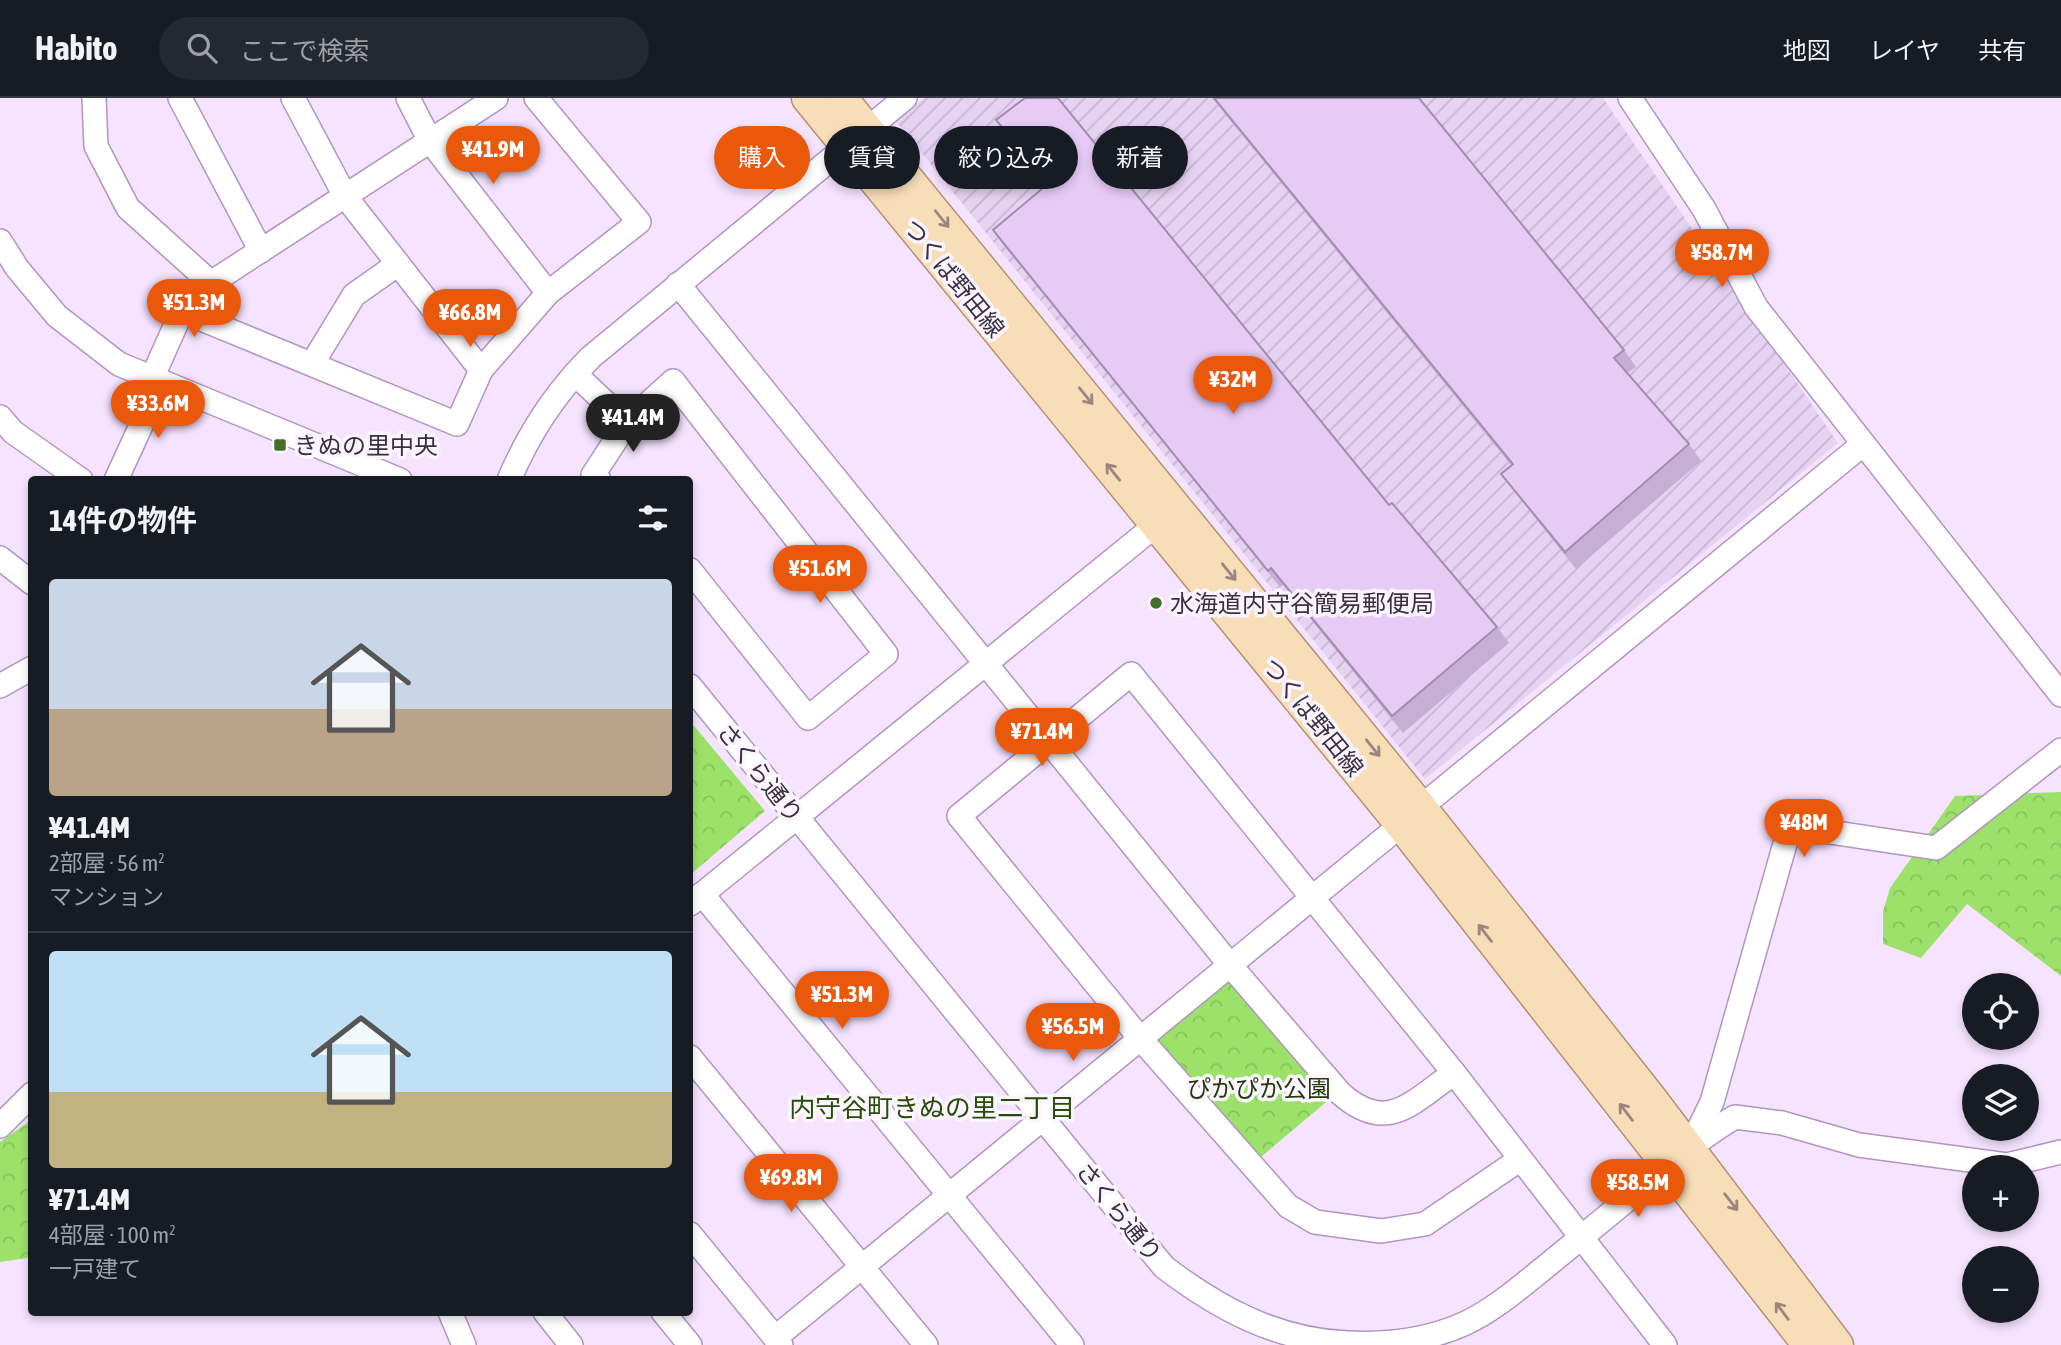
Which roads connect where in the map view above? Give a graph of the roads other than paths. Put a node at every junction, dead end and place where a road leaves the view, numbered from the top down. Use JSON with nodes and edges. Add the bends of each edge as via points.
{"nodes":[{"id":1,"x":94,"y":98,"type":"edge"},
{"id":2,"x":180,"y":98,"type":"edge"},
{"id":3,"x":293,"y":98,"type":"edge"},
{"id":4,"x":408,"y":98,"type":"edge"},
{"id":5,"x":496,"y":98,"type":"edge"},
{"id":6,"x":536,"y":98,"type":"edge"},
{"id":7,"x":807,"y":98,"type":"edge"},
{"id":8,"x":842,"y":98,"type":"edge"},
{"id":9,"x":905,"y":98,"type":"edge"},
{"id":10,"x":1630,"y":98,"type":"edge"},
{"id":11,"x":843,"y":126,"type":"edge"},
{"id":12,"x":853,"y":126,"type":"edge"},
{"id":13,"x":871,"y":126,"type":"edge"},
{"id":14,"x":430,"y":141,"type":"junction"},
{"id":15,"x":824,"y":164,"type":"edge"},
{"id":16,"x":897,"y":189,"type":"edge"},
{"id":17,"x":899,"y":189,"type":"edge"},
{"id":18,"x":345,"y":196,"type":"junction"},
{"id":19,"x":0,"y":240,"type":"edge"},
{"id":20,"x":261,"y":251,"type":"junction"},
{"id":21,"x":398,"y":264,"type":"junction"},
{"id":22,"x":211,"y":283,"type":"junction"},
{"id":23,"x":678,"y":284,"type":"junction"},
{"id":24,"x":548,"y":293,"type":"junction"},
{"id":25,"x":182,"y":311,"type":"junction"},
{"id":26,"x":312,"y":364,"type":"junction"},
{"id":27,"x":481,"y":370,"type":"junction"},
{"id":28,"x":575,"y":374,"type":"junction"},
{"id":29,"x":157,"y":380,"type":"junction"},
{"id":30,"x":0,"y":417,"type":"edge"},
{"id":31,"x":627,"y":423,"type":"junction"},
{"id":32,"x":1862,"y":445,"type":"junction"},
{"id":33,"x":75,"y":476,"type":"edge"},
{"id":34,"x":118,"y":476,"type":"edge"},
{"id":35,"x":390,"y":476,"type":"edge"},
{"id":36,"x":511,"y":476,"type":"edge"},
{"id":37,"x":594,"y":476,"type":"edge"},
{"id":38,"x":1156,"y":525,"type":"junction"},
{"id":39,"x":0,"y":558,"type":"edge"},
{"id":40,"x":693,"y":574,"type":"edge"},
{"id":41,"x":28,"y":580,"type":"edge"},
{"id":42,"x":985,"y":663,"type":"junction"},
{"id":43,"x":28,"y":670,"type":"edge"},
{"id":44,"x":0,"y":686,"type":"edge"},
{"id":45,"x":693,"y":690,"type":"edge"},
{"id":46,"x":2061,"y":695,"type":"edge"},
{"id":47,"x":1048,"y":741,"type":"junction"},
{"id":48,"x":2061,"y":750,"type":"edge"},
{"id":49,"x":1411,"y":816,"type":"junction"},
{"id":50,"x":796,"y":817,"type":"junction"},
{"id":51,"x":1312,"y":898,"type":"junction"},
{"id":52,"x":696,"y":899,"type":"edge"},
{"id":53,"x":1230,"y":965,"type":"junction"},
{"id":54,"x":1139,"y":1037,"type":"junction"},
{"id":55,"x":693,"y":1061,"type":"edge"},
{"id":56,"x":1454,"y":1073,"type":"junction"},
{"id":57,"x":28,"y":1098,"type":"edge"},
{"id":58,"x":1042,"y":1117,"type":"junction"},
{"id":59,"x":0,"y":1126,"type":"edge"},
{"id":60,"x":2061,"y":1152,"type":"edge"},
{"id":61,"x":1679,"y":1157,"type":"junction"},
{"id":62,"x":1519,"y":1160,"type":"junction"},
{"id":63,"x":948,"y":1196,"type":"junction"},
{"id":64,"x":693,"y":1238,"type":"edge"},
{"id":65,"x":1580,"y":1238,"type":"junction"},
{"id":66,"x":863,"y":1266,"type":"junction"},
{"id":67,"x":452,"y":1316,"type":"edge"},
{"id":68,"x":548,"y":1316,"type":"edge"},
{"id":69,"x":666,"y":1316,"type":"edge"},
{"id":70,"x":770,"y":1340,"type":"edge"},
{"id":71,"x":1417,"y":1342,"type":"edge"},
{"id":72,"x":464,"y":1345,"type":"edge"},
{"id":73,"x":571,"y":1345,"type":"edge"},
{"id":74,"x":690,"y":1345,"type":"edge"},
{"id":75,"x":926,"y":1345,"type":"edge"},
{"id":76,"x":1072,"y":1345,"type":"edge"},
{"id":77,"x":1665,"y":1345,"type":"edge"},
{"id":78,"x":1808,"y":1345,"type":"edge"},
{"id":79,"x":1838,"y":1345,"type":"edge"}],
"edges":[{"from":1,"to":22,"type":"street","via":[[96,146],[128,208]]},
{"from":2,"to":20,"type":"street"},
{"from":3,"to":18,"type":"street"},
{"from":4,"to":14,"type":"street"},
{"from":5,"to":14,"type":"street"},
{"from":6,"to":24,"type":"street","via":[[639,222]]},
{"from":7,"to":11,"type":"main road","name":"つくば野田線"},
{"from":8,"to":12,"type":"main road","name":"つくば野田線"},
{"from":9,"to":13,"type":"street"},
{"from":10,"to":32,"type":"street","via":[[1704,209],[1756,307]]},
{"from":14,"to":18,"type":"street"},
{"from":14,"to":24,"type":"street"},
{"from":15,"to":23,"type":"street"},
{"from":38,"to":16,"type":"main road","name":"つくば野田線","one_way":true},
{"from":17,"to":49,"type":"main road","name":"つくば野田線","one_way":true},
{"from":18,"to":20,"type":"street"},
{"from":18,"to":21,"type":"street"},
{"from":19,"to":29,"type":"street","via":[[35,291],[74,332],[119,364]]},
{"from":20,"to":22,"type":"street"},
{"from":21,"to":26,"type":"street","via":[[354,295]]},
{"from":21,"to":27,"type":"street"},
{"from":22,"to":25,"type":"street"},
{"from":23,"to":28,"type":"street"},
{"from":23,"to":42,"type":"street"},
{"from":24,"to":27,"type":"street"},
{"from":25,"to":26,"type":"street"},
{"from":25,"to":29,"type":"street"},
{"from":26,"to":27,"type":"street","via":[[457,424]]},
{"from":28,"to":31,"type":"street"},
{"from":28,"to":36,"type":"street","via":[[525,443]]},
{"from":29,"to":34,"type":"street"},
{"from":29,"to":35,"type":"street"},
{"from":30,"to":33,"type":"street","via":[[13,432]]},
{"from":31,"to":37,"type":"street"},
{"from":31,"to":40,"type":"street","via":[[673,381],[886,654],[808,719]]},
{"from":32,"to":46,"type":"street"},
{"from":32,"to":49,"type":"street"},
{"from":38,"to":42,"type":"street"},
{"from":38,"to":49,"type":"main road","name":"つくば野田線"},
{"from":39,"to":41,"type":"street"},
{"from":42,"to":47,"type":"street"},
{"from":42,"to":50,"type":"street"},
{"from":43,"to":44,"type":"street"},
{"from":45,"to":50,"type":"street","name":"さくら通り"},
{"from":47,"to":51,"type":"street","via":[[1131,674]]},
{"from":47,"to":53,"type":"street"},
{"from":47,"to":54,"type":"street","via":[[958,816]]},
{"from":48,"to":61,"type":"street","via":[[1936,848],[1790,826],[1712,1102]]},
{"from":49,"to":51,"type":"street"},
{"from":49,"to":61,"type":"main road","name":"つくば野田線"},
{"from":50,"to":52,"type":"street"},
{"from":50,"to":58,"type":"street","name":"さくら通り"},
{"from":51,"to":53,"type":"street"},
{"from":51,"to":56,"type":"street"},
{"from":52,"to":63,"type":"street"},
{"from":53,"to":54,"type":"street"},
{"from":53,"to":56,"type":"street","via":[[1359,1110],[1380,1116],[1408,1105]]},
{"from":54,"to":58,"type":"street"},
{"from":54,"to":62,"type":"street","via":[[1288,1206],[1315,1222],[1381,1231],[1425,1224]]},
{"from":55,"to":66,"type":"street"},
{"from":56,"to":62,"type":"street"},
{"from":57,"to":59,"type":"street"},
{"from":58,"to":63,"type":"street"},
{"from":58,"to":71,"type":"street","name":"さくら通り","via":[[1164,1267],[1195,1291],[1234,1314],[1289,1334],[1325,1342]]},
{"from":60,"to":61,"type":"street","name":"さくら通り","via":[[2007,1165],[1859,1145],[1782,1124],[1735,1117]]},
{"from":61,"to":65,"type":"street","name":"さくら通り"},
{"from":78,"to":61,"type":"main road","name":"つくば野田線","one_way":true},
{"from":61,"to":79,"type":"main road","name":"つくば野田線","one_way":true},
{"from":62,"to":65,"type":"street"},
{"from":63,"to":66,"type":"street"},
{"from":63,"to":76,"type":"street"},
{"from":64,"to":70,"type":"street"},
{"from":65,"to":71,"type":"street","name":"さくら通り","via":[[1489,1311]]},
{"from":65,"to":77,"type":"street"},
{"from":66,"to":70,"type":"street"},
{"from":66,"to":75,"type":"street"},
{"from":67,"to":72,"type":"street"},
{"from":68,"to":73,"type":"street"},
{"from":69,"to":74,"type":"street"}]}
